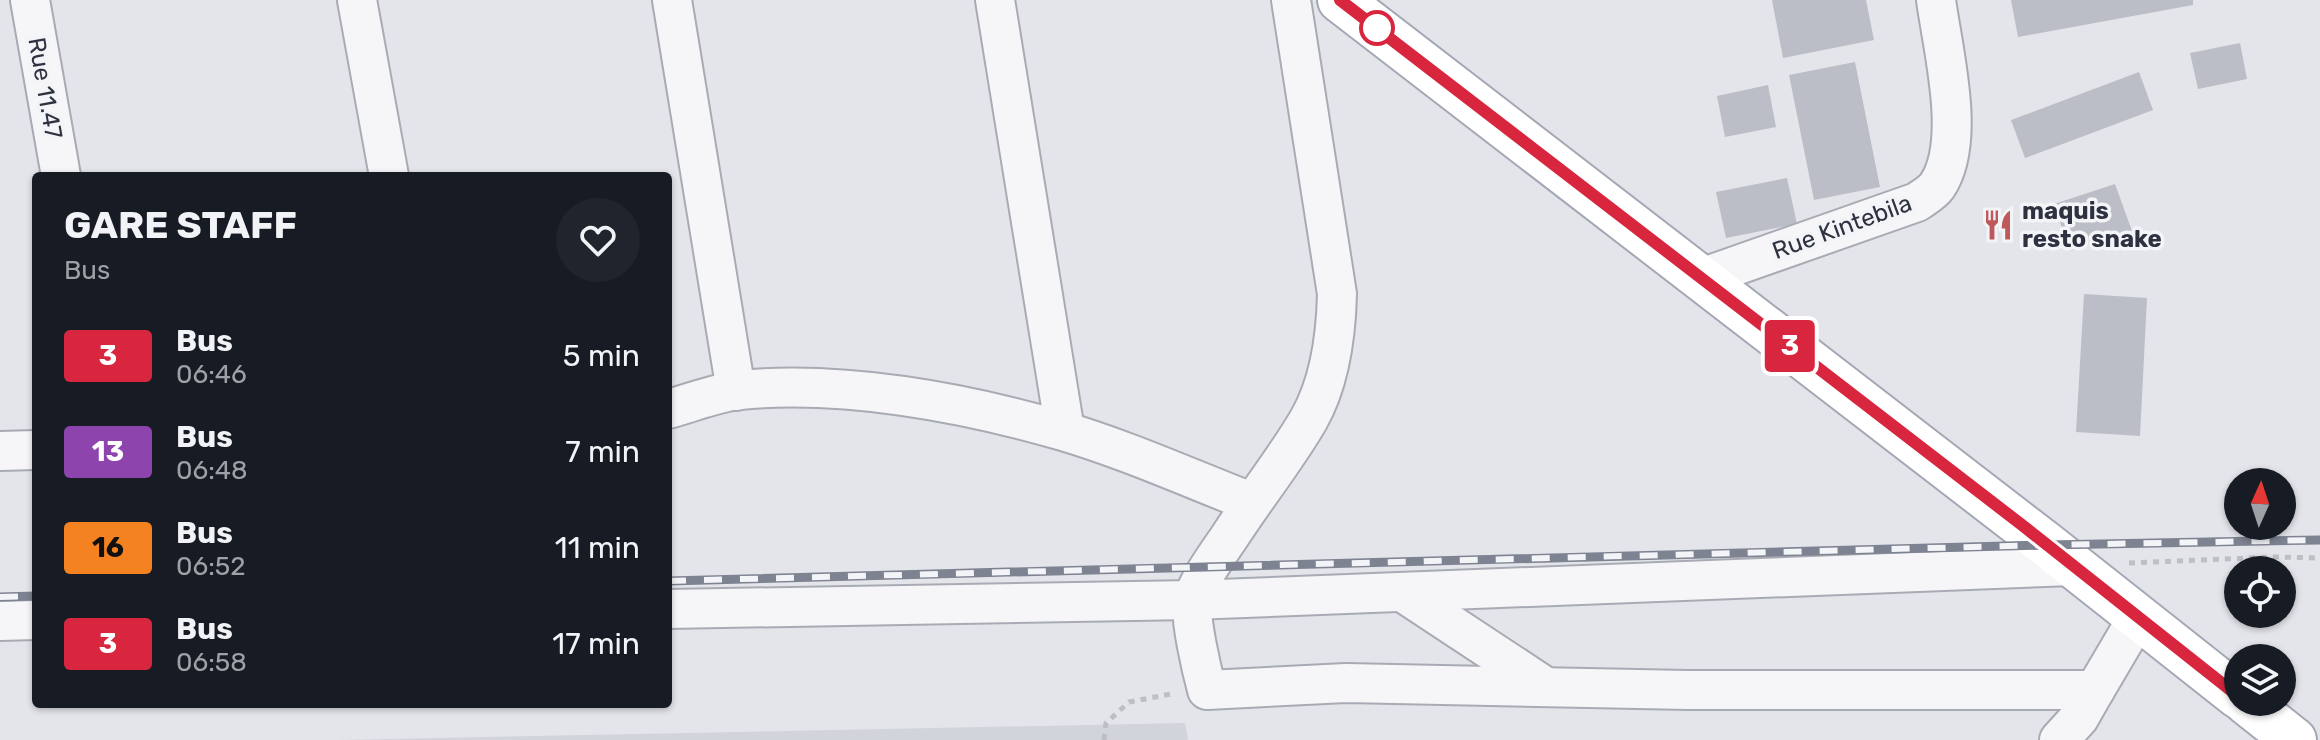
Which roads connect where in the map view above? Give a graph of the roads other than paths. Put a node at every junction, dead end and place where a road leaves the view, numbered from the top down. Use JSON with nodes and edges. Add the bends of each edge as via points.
{"nodes":[{"id":1,"x":30,"y":0,"type":"edge"},
{"id":2,"x":357,"y":0,"type":"edge"},
{"id":3,"x":672,"y":0,"type":"edge"},
{"id":4,"x":995,"y":0,"type":"edge"},
{"id":5,"x":1291,"y":0,"type":"edge"},
{"id":6,"x":1340,"y":0,"type":"edge"},
{"id":7,"x":1936,"y":0,"type":"edge"},
{"id":8,"x":60,"y":172,"type":"edge"},
{"id":9,"x":388,"y":172,"type":"edge"},
{"id":10,"x":1701,"y":278,"type":"junction"},
{"id":11,"x":736,"y":391,"type":"junction"},
{"id":12,"x":672,"y":408,"type":"edge"},
{"id":13,"x":1065,"y":431,"type":"junction"},
{"id":14,"x":32,"y":450,"type":"edge"},
{"id":15,"x":0,"y":451,"type":"edge"},
{"id":16,"x":1251,"y":502,"type":"junction"},
{"id":17,"x":2073,"y":566,"type":"junction"},
{"id":18,"x":1402,"y":592,"type":"junction"},
{"id":19,"x":1192,"y":600,"type":"junction"},
{"id":20,"x":672,"y":609,"type":"edge"},
{"id":21,"x":2138,"y":617,"type":"junction"},
{"id":22,"x":32,"y":620,"type":"edge"},
{"id":23,"x":0,"y":621,"type":"edge"},
{"id":24,"x":2224,"y":685,"type":"edge"},
{"id":25,"x":1546,"y":687,"type":"junction"},
{"id":26,"x":2095,"y":690,"type":"junction"},
{"id":27,"x":2264,"y":716,"type":"edge"},
{"id":28,"x":2059,"y":740,"type":"edge"},
{"id":29,"x":2294,"y":740,"type":"edge"}],
"edges":[{"from":1,"to":8,"type":"street","name":"Rue 11.47"},
{"from":2,"to":9,"type":"street"},
{"from":3,"to":11,"type":"street"},
{"from":4,"to":13,"type":"street"},
{"from":5,"to":16,"type":"street","via":[[1337,294],[1337,328],[1310,418]]},
{"from":6,"to":10,"type":"main road"},
{"from":7,"to":10,"type":"street","name":"Rue Kintebila","via":[[1951,140],[1947,166],[1935,189],[1917,202]]},
{"from":10,"to":17,"type":"main road"},
{"from":11,"to":12,"type":"street"},
{"from":11,"to":13,"type":"street","via":[[817,389],[907,397]]},
{"from":13,"to":16,"type":"street"},
{"from":14,"to":15,"type":"street"},
{"from":16,"to":19,"type":"street"},
{"from":17,"to":18,"type":"street"},
{"from":17,"to":21,"type":"main road"},
{"from":18,"to":19,"type":"street"},
{"from":18,"to":25,"type":"street"},
{"from":19,"to":20,"type":"street"},
{"from":19,"to":25,"type":"street","via":[[1207,690],[1346,683]]},
{"from":21,"to":24,"type":"main road"},
{"from":21,"to":26,"type":"street"},
{"from":22,"to":23,"type":"street"},
{"from":25,"to":26,"type":"street"},
{"from":26,"to":28,"type":"street"},
{"from":27,"to":29,"type":"main road"}]}
